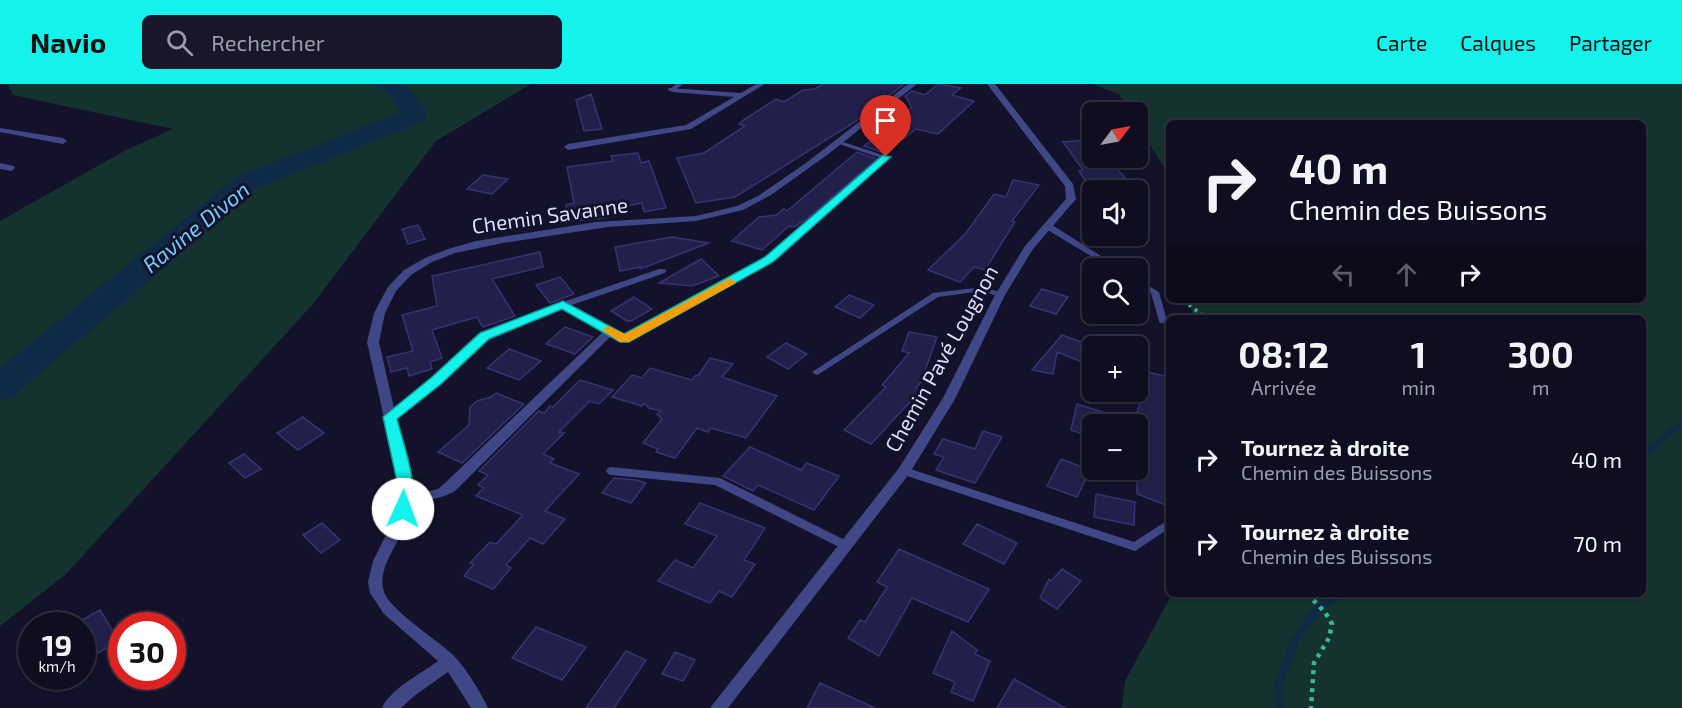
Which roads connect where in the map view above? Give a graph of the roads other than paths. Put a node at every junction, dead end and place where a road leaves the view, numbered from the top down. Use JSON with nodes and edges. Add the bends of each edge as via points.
{"nodes":[{"id":1,"x":680,"y":84,"type":"edge"},
{"id":2,"x":761,"y":84,"type":"edge"},
{"id":3,"x":913,"y":84,"type":"edge"},
{"id":4,"x":991,"y":84,"type":"edge"},
{"id":5,"x":672,"y":90,"type":"joint"},
{"id":6,"x":741,"y":95,"type":"junction"},
{"id":7,"x":0,"y":130,"type":"edge"},
{"id":8,"x":63,"y":141,"type":"dead end"},
{"id":9,"x":841,"y":143,"type":"junction"},
{"id":10,"x":568,"y":147,"type":"dead end"},
{"id":11,"x":0,"y":166,"type":"edge"},
{"id":12,"x":11,"y":168,"type":"dead end"},
{"id":13,"x":1049,"y":228,"type":"junction"},
{"id":14,"x":1099,"y":258,"type":"edge"},
{"id":15,"x":662,"y":271,"type":"dead end"},
{"id":16,"x":1148,"y":288,"type":"edge"},
{"id":17,"x":1000,"y":296,"type":"junction"},
{"id":18,"x":563,"y":305,"type":"junction"},
{"id":19,"x":1163,"y":321,"type":"dead end"},
{"id":20,"x":610,"y":331,"type":"junction"},
{"id":21,"x":816,"y":372,"type":"dead end"},
{"id":22,"x":390,"y":417,"type":"junction"},
{"id":23,"x":611,"y":471,"type":"dead end"},
{"id":24,"x":903,"y":471,"type":"junction"},
{"id":25,"x":403,"y":509,"type":"junction"},
{"id":26,"x":1166,"y":525,"type":"edge"},
{"id":27,"x":845,"y":545,"type":"junction"},
{"id":28,"x":450,"y":662,"type":"junction"},
{"id":29,"x":390,"y":708,"type":"edge"},
{"id":30,"x":480,"y":708,"type":"edge"},
{"id":31,"x":718,"y":708,"type":"edge"}],
"edges":[{"from":1,"to":5,"type":"lane"},
{"from":2,"to":6,"type":"street"},
{"from":3,"to":9,"type":"street","name":"Chemin Savanne"},
{"from":4,"to":13,"type":"street","name":"Chemin Pavé Lougnon","via":[[1070,186],[1071,199]]},
{"from":5,"to":6,"type":"street"},
{"from":6,"to":10,"type":"street","via":[[688,127]]},
{"from":7,"to":8,"type":"street"},
{"from":9,"to":20,"type":"lane","via":[[886,157],[769,260],[624,339]]},
{"from":9,"to":22,"type":"street","name":"Chemin Savanne","via":[[759,200],[739,209],[694,219],[616,223],[476,243],[454,248],[411,270],[384,302],[375,321],[373,342]]},
{"from":11,"to":12,"type":"street"},
{"from":13,"to":14,"type":"lane"},
{"from":13,"to":17,"type":"street","name":"Chemin Pavé Lougnon","via":[[1029,248]]},
{"from":15,"to":18,"type":"lane"},
{"from":16,"to":19,"type":"lane","via":[[1155,292]]},
{"from":17,"to":21,"type":"lane","via":[[983,289],[936,295]]},
{"from":17,"to":24,"type":"street","name":"Chemin Pavé Lougnon","via":[[948,399]]},
{"from":18,"to":20,"type":"street"},
{"from":18,"to":22,"type":"street","via":[[484,336]]},
{"from":20,"to":25,"type":"street","via":[[451,486],[442,493],[415,499]]},
{"from":22,"to":25,"type":"street","name":"Chemin Savanne","via":[[405,481]]},
{"from":23,"to":27,"type":"lane","via":[[717,481]]},
{"from":24,"to":26,"type":"lane","via":[[1135,547]]},
{"from":24,"to":27,"type":"street","name":"Chemin Pavé Lougnon"},
{"from":25,"to":28,"type":"street","name":"Chemin Savanne","via":[[397,532],[376,569],[377,594],[406,626]]},
{"from":27,"to":31,"type":"street","name":"Chemin Pavé Lougnon"},
{"from":28,"to":29,"type":"street"},
{"from":28,"to":30,"type":"street"}]}
